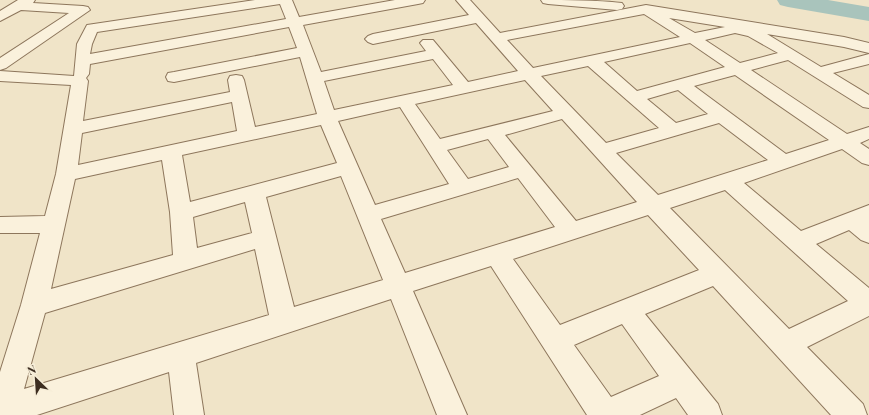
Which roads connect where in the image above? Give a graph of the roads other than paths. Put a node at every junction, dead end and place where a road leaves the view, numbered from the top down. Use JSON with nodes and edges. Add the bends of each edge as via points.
{"nodes":[{"id":1,"x":178,"y":0,"type":"edge"},
{"id":2,"x":284,"y":0,"type":"edge"},
{"id":3,"x":418,"y":0,"type":"edge"},
{"id":4,"x":463,"y":0,"type":"edge"},
{"id":5,"x":548,"y":0,"type":"edge"},
{"id":6,"x":23,"y":3,"type":"edge"},
{"id":7,"x":225,"y":4,"type":"edge"},
{"id":8,"x":87,"y":5,"type":"edge"},
{"id":9,"x":354,"y":6,"type":"edge"},
{"id":10,"x":646,"y":9,"type":"junction"},
{"id":11,"x":178,"y":15,"type":"junction"},
{"id":12,"x":0,"y":16,"type":"edge"},
{"id":13,"x":478,"y":18,"type":"junction"},
{"id":14,"x":295,"y":23,"type":"junction"},
{"id":15,"x":740,"y":26,"type":"junction"},
{"id":16,"x":92,"y":28,"type":"junction"},
{"id":17,"x":418,"y":30,"type":"junction"},
{"id":18,"x":228,"y":34,"type":"junction"},
{"id":19,"x":496,"y":38,"type":"junction"},
{"id":20,"x":692,"y":38,"type":"junction"},
{"id":21,"x":373,"y":39,"type":"junction"},
{"id":22,"x":844,"y":42,"type":"junction"},
{"id":23,"x":869,"y":48,"type":"edge"},
{"id":24,"x":306,"y":51,"type":"junction"},
{"id":25,"x":436,"y":54,"type":"junction"},
{"id":26,"x":869,"y":54,"type":"edge"},
{"id":27,"x":790,"y":55,"type":"junction"},
{"id":28,"x":869,"y":59,"type":"edge"},
{"id":29,"x":83,"y":60,"type":"junction"},
{"id":30,"x":173,"y":60,"type":"junction"},
{"id":31,"x":591,"y":60,"type":"junction"},
{"id":32,"x":388,"y":63,"type":"junction"},
{"id":33,"x":0,"y":65,"type":"edge"},
{"id":34,"x":232,"y":65,"type":"junction"},
{"id":35,"x":737,"y":69,"type":"junction"},
{"id":36,"x":819,"y":72,"type":"junction"},
{"id":37,"x":529,"y":74,"type":"junction"},
{"id":38,"x":0,"y":76,"type":"edge"},
{"id":39,"x":315,"y":78,"type":"junction"},
{"id":40,"x":80,"y":81,"type":"junction"},
{"id":41,"x":680,"y":84,"type":"junction"},
{"id":42,"x":465,"y":88,"type":"junction"},
{"id":43,"x":239,"y":95,"type":"junction"},
{"id":44,"x":633,"y":97,"type":"junction"},
{"id":45,"x":405,"y":102,"type":"junction"},
{"id":46,"x":869,"y":103,"type":"edge"},
{"id":47,"x":176,"y":108,"type":"junction"},
{"id":48,"x":565,"y":113,"type":"junction"},
{"id":49,"x":722,"y":116,"type":"junction"},
{"id":50,"x":328,"y":118,"type":"junction"},
{"id":51,"x":72,"y":128,"type":"junction"},
{"id":52,"x":674,"y":131,"type":"junction"},
{"id":53,"x":493,"y":132,"type":"junction"},
{"id":54,"x":869,"y":133,"type":"edge"},
{"id":55,"x":248,"y":136,"type":"junction"},
{"id":56,"x":845,"y":141,"type":"junction"},
{"id":57,"x":435,"y":147,"type":"junction"},
{"id":58,"x":602,"y":151,"type":"junction"},
{"id":59,"x":171,"y":152,"type":"junction"},
{"id":60,"x":869,"y":158,"type":"edge"},
{"id":61,"x":785,"y":162,"type":"junction"},
{"id":62,"x":349,"y":167,"type":"junction"},
{"id":63,"x":522,"y":170,"type":"junction"},
{"id":64,"x":66,"y":174,"type":"junction"},
{"id":65,"x":728,"y":181,"type":"junction"},
{"id":66,"x":463,"y":188,"type":"junction"},
{"id":67,"x":254,"y":193,"type":"junction"},
{"id":68,"x":651,"y":204,"type":"junction"},
{"id":69,"x":181,"y":212,"type":"junction"},
{"id":70,"x":369,"y":215,"type":"junction"},
{"id":71,"x":860,"y":217,"type":"edge"},
{"id":72,"x":54,"y":224,"type":"junction"},
{"id":73,"x":0,"y":225,"type":"edge"},
{"id":74,"x":570,"y":230,"type":"junction"},
{"id":75,"x":869,"y":234,"type":"edge"},
{"id":76,"x":264,"y":238,"type":"junction"},
{"id":77,"x":797,"y":242,"type":"junction"},
{"id":78,"x":496,"y":254,"type":"junction"},
{"id":79,"x":186,"y":261,"type":"junction"},
{"id":80,"x":718,"y":273,"type":"junction"},
{"id":81,"x":398,"y":286,"type":"junction"},
{"id":82,"x":869,"y":304,"type":"edge"},
{"id":83,"x":34,"y":306,"type":"junction"},
{"id":84,"x":626,"y":311,"type":"junction"},
{"id":85,"x":284,"y":322,"type":"junction"},
{"id":86,"x":554,"y":340,"type":"junction"},
{"id":87,"x":784,"y":344,"type":"junction"},
{"id":88,"x":181,"y":355,"type":"junction"},
{"id":89,"x":680,"y":380,"type":"junction"},
{"id":90,"x":2,"y":413,"type":"edge"},
{"id":91,"x":189,"y":415,"type":"edge"},
{"id":92,"x":452,"y":415,"type":"edge"},
{"id":93,"x":606,"y":415,"type":"edge"},
{"id":94,"x":707,"y":415,"type":"edge"},
{"id":95,"x":852,"y":415,"type":"edge"}],
"edges":[{"from":1,"to":11,"type":"street"},
{"from":2,"to":7,"type":"street"},
{"from":2,"to":14,"type":"street"},
{"from":3,"to":9,"type":"street"},
{"from":4,"to":13,"type":"street"},
{"from":5,"to":10,"type":"street"},
{"from":6,"to":8,"type":"street"},
{"from":6,"to":12,"type":"street"},
{"from":7,"to":11,"type":"street"},
{"from":7,"to":18,"type":"street"},
{"from":8,"to":16,"type":"street"},
{"from":8,"to":33,"type":"street"},
{"from":9,"to":14,"type":"street"},
{"from":9,"to":21,"type":"street"},
{"from":10,"to":15,"type":"street"},
{"from":10,"to":19,"type":"street"},
{"from":10,"to":20,"type":"street"},
{"from":11,"to":16,"type":"street"},
{"from":13,"to":17,"type":"street"},
{"from":13,"to":19,"type":"street"},
{"from":14,"to":18,"type":"street"},
{"from":14,"to":24,"type":"street"},
{"from":15,"to":20,"type":"street","via":[[735,30]]},
{"from":15,"to":22,"type":"street"},
{"from":15,"to":27,"type":"street"},
{"from":16,"to":29,"type":"street","via":[[84,41]]},
{"from":17,"to":21,"type":"street"},
{"from":17,"to":25,"type":"street"},
{"from":18,"to":30,"type":"street"},
{"from":19,"to":37,"type":"street"},
{"from":20,"to":31,"type":"street"},
{"from":20,"to":35,"type":"street"},
{"from":21,"to":32,"type":"street"},
{"from":22,"to":23,"type":"street"},
{"from":22,"to":26,"type":"street"},
{"from":24,"to":34,"type":"street"},
{"from":24,"to":39,"type":"street"},
{"from":25,"to":32,"type":"street"},
{"from":25,"to":42,"type":"street"},
{"from":27,"to":35,"type":"street"},
{"from":27,"to":36,"type":"street"},
{"from":28,"to":36,"type":"street"},
{"from":29,"to":30,"type":"street"},
{"from":29,"to":40,"type":"street"},
{"from":30,"to":34,"type":"street"},
{"from":30,"to":47,"type":"street"},
{"from":31,"to":37,"type":"street"},
{"from":31,"to":44,"type":"street"},
{"from":32,"to":39,"type":"street"},
{"from":34,"to":43,"type":"street"},
{"from":35,"to":41,"type":"street"},
{"from":35,"to":56,"type":"street"},
{"from":36,"to":46,"type":"street"},
{"from":37,"to":42,"type":"street"},
{"from":37,"to":48,"type":"street"},
{"from":38,"to":40,"type":"street"},
{"from":39,"to":50,"type":"street"},
{"from":40,"to":51,"type":"street"},
{"from":41,"to":44,"type":"street"},
{"from":41,"to":49,"type":"street"},
{"from":42,"to":45,"type":"street"},
{"from":43,"to":47,"type":"street"},
{"from":43,"to":55,"type":"street"},
{"from":44,"to":52,"type":"street"},
{"from":45,"to":50,"type":"street"},
{"from":45,"to":57,"type":"street"},
{"from":47,"to":51,"type":"street"},
{"from":48,"to":53,"type":"street"},
{"from":48,"to":58,"type":"street"},
{"from":49,"to":52,"type":"street"},
{"from":49,"to":61,"type":"street"},
{"from":50,"to":55,"type":"street"},
{"from":50,"to":62,"type":"street"},
{"from":51,"to":64,"type":"street"},
{"from":52,"to":58,"type":"street"},
{"from":53,"to":57,"type":"street"},
{"from":53,"to":63,"type":"street"},
{"from":54,"to":56,"type":"street"},
{"from":55,"to":59,"type":"street"},
{"from":56,"to":60,"type":"street"},
{"from":56,"to":61,"type":"street"},
{"from":57,"to":66,"type":"street"},
{"from":58,"to":68,"type":"street"},
{"from":59,"to":64,"type":"street"},
{"from":59,"to":69,"type":"street"},
{"from":61,"to":65,"type":"street"},
{"from":62,"to":67,"type":"street"},
{"from":62,"to":70,"type":"street"},
{"from":63,"to":66,"type":"street"},
{"from":63,"to":74,"type":"street"},
{"from":64,"to":72,"type":"street"},
{"from":65,"to":68,"type":"street"},
{"from":65,"to":77,"type":"street"},
{"from":66,"to":70,"type":"street"},
{"from":67,"to":69,"type":"street"},
{"from":67,"to":76,"type":"street"},
{"from":68,"to":74,"type":"street"},
{"from":68,"to":80,"type":"street"},
{"from":69,"to":79,"type":"street"},
{"from":70,"to":81,"type":"street"},
{"from":71,"to":75,"type":"street"},
{"from":71,"to":77,"type":"street"},
{"from":72,"to":73,"type":"street"},
{"from":72,"to":83,"type":"street"},
{"from":74,"to":78,"type":"street"},
{"from":76,"to":79,"type":"street"},
{"from":76,"to":85,"type":"street"},
{"from":77,"to":82,"type":"street"},
{"from":78,"to":81,"type":"street"},
{"from":78,"to":86,"type":"street"},
{"from":79,"to":83,"type":"street"},
{"from":80,"to":84,"type":"street"},
{"from":80,"to":87,"type":"street"},
{"from":81,"to":85,"type":"street"},
{"from":81,"to":92,"type":"street"},
{"from":82,"to":87,"type":"street"},
{"from":83,"to":90,"type":"street"},
{"from":84,"to":86,"type":"street"},
{"from":84,"to":89,"type":"street"},
{"from":85,"to":88,"type":"street"},
{"from":86,"to":93,"type":"street"},
{"from":87,"to":95,"type":"street"},
{"from":88,"to":90,"type":"street"},
{"from":88,"to":91,"type":"street"},
{"from":89,"to":93,"type":"street"},
{"from":89,"to":94,"type":"street"}]}
